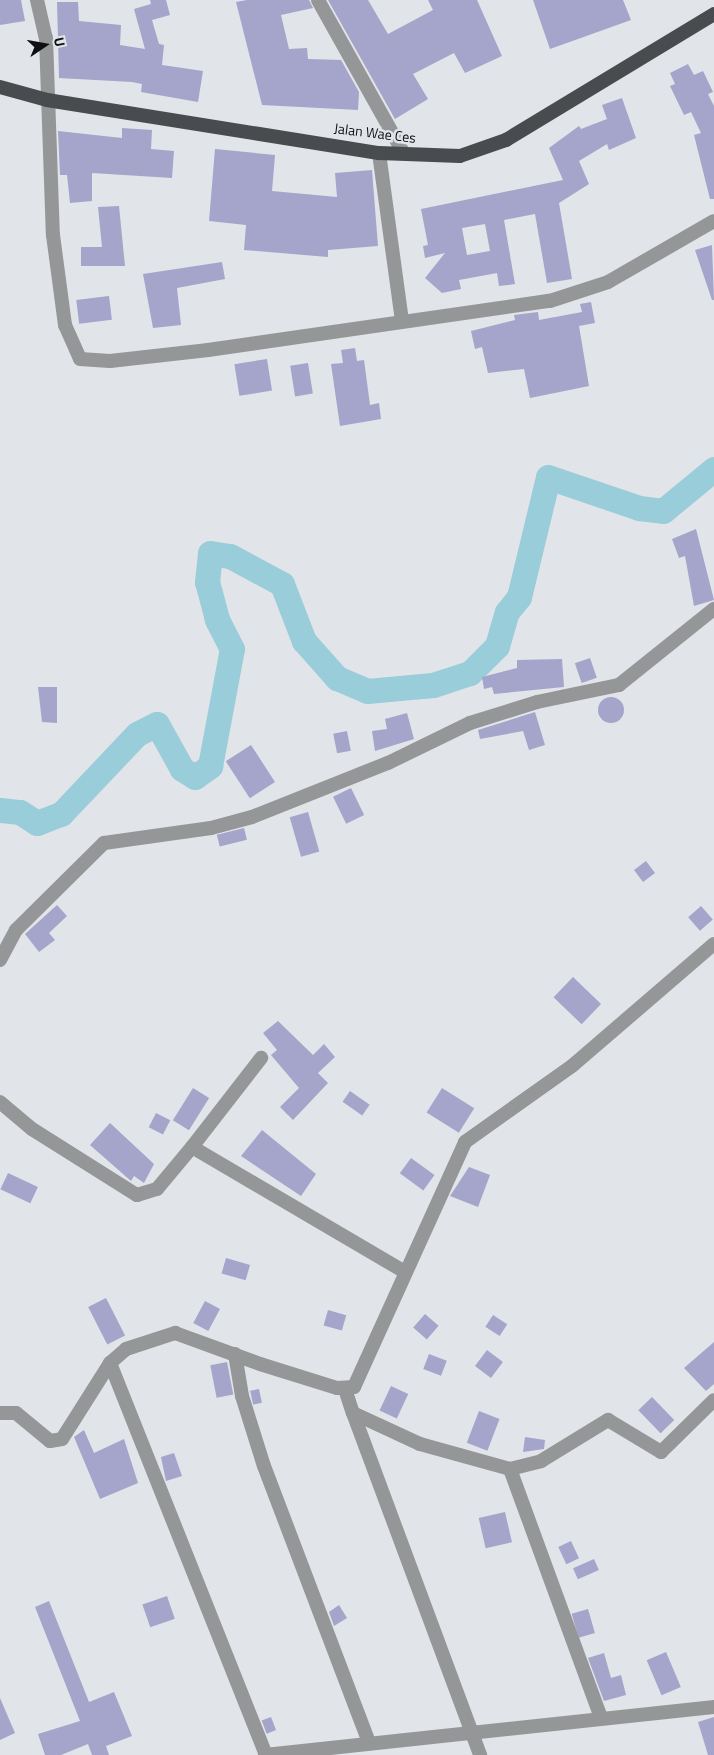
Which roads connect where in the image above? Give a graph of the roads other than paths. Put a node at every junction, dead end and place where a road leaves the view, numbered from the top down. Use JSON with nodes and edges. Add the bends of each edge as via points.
{"nodes":[{"id":1,"x":37,"y":0,"type":"edge"},
{"id":2,"x":318,"y":0,"type":"edge"},
{"id":3,"x":714,"y":14,"type":"edge"},
{"id":4,"x":0,"y":87,"type":"edge"},
{"id":5,"x":47,"y":100,"type":"junction"},
{"id":6,"x":379,"y":152,"type":"junction"},
{"id":7,"x":404,"y":154,"type":"junction"},
{"id":8,"x":714,"y":221,"type":"edge"},
{"id":9,"x":402,"y":321,"type":"junction"},
{"id":10,"x":714,"y":609,"type":"edge"},
{"id":11,"x":714,"y":944,"type":"edge"},
{"id":12,"x":0,"y":960,"type":"edge"},
{"id":13,"x":261,"y":1058,"type":"dead end"},
{"id":14,"x":0,"y":1102,"type":"edge"},
{"id":15,"x":192,"y":1147,"type":"junction"},
{"id":16,"x":405,"y":1272,"type":"junction"},
{"id":17,"x":235,"y":1354,"type":"junction"},
{"id":18,"x":110,"y":1363,"type":"junction"},
{"id":19,"x":345,"y":1389,"type":"junction"},
{"id":20,"x":714,"y":1400,"type":"edge"},
{"id":21,"x":0,"y":1413,"type":"edge"},
{"id":22,"x":353,"y":1413,"type":"junction"},
{"id":23,"x":510,"y":1469,"type":"junction"},
{"id":24,"x":714,"y":1708,"type":"edge"},
{"id":25,"x":601,"y":1718,"type":"junction"},
{"id":26,"x":469,"y":1733,"type":"junction"},
{"id":27,"x":370,"y":1743,"type":"junction"},
{"id":28,"x":266,"y":1755,"type":"edge"},
{"id":29,"x":480,"y":1755,"type":"edge"}],
"edges":[{"from":1,"to":5,"type":"street","via":[[46,38]]},
{"from":2,"to":7,"type":"street"},
{"from":3,"to":7,"type":"highway","name":"Jalan Wae Ces","via":[[482,151],[448,157]]},
{"from":4,"to":5,"type":"highway","name":"Jalan Wae Ces"},
{"from":5,"to":6,"type":"highway","name":"Jalan Wae Ces"},
{"from":5,"to":9,"type":"street","via":[[53,235],[65,325],[80,359],[110,361],[208,350]]},
{"from":6,"to":7,"type":"highway","name":"Jalan Wae Ces"},
{"from":6,"to":9,"type":"street"},
{"from":8,"to":9,"type":"street","via":[[608,282],[573,295]]},
{"from":10,"to":12,"type":"street","via":[[619,685],[537,702],[470,723],[269,812],[211,828],[104,843],[16,930]]},
{"from":11,"to":16,"type":"street","via":[[572,1066],[465,1142]]},
{"from":13,"to":15,"type":"street"},
{"from":14,"to":15,"type":"street","via":[[32,1129],[137,1195],[157,1189]]},
{"from":15,"to":16,"type":"street"},
{"from":16,"to":19,"type":"street","via":[[360,1382]]},
{"from":17,"to":18,"type":"street","via":[[175,1333],[144,1341]]},
{"from":17,"to":19,"type":"street"},
{"from":17,"to":27,"type":"street","via":[[242,1396],[264,1466]]},
{"from":18,"to":21,"type":"street","via":[[62,1439],[50,1441],[16,1413]]},
{"from":18,"to":28,"type":"street"},
{"from":19,"to":22,"type":"street"},
{"from":20,"to":23,"type":"street","via":[[661,1452],[608,1420],[541,1461]]},
{"from":22,"to":23,"type":"street","via":[[420,1444]]},
{"from":22,"to":26,"type":"street"},
{"from":23,"to":25,"type":"street"},
{"from":24,"to":25,"type":"street"},
{"from":25,"to":26,"type":"street"},
{"from":26,"to":27,"type":"street"},
{"from":26,"to":29,"type":"street"},
{"from":27,"to":28,"type":"street"}]}
